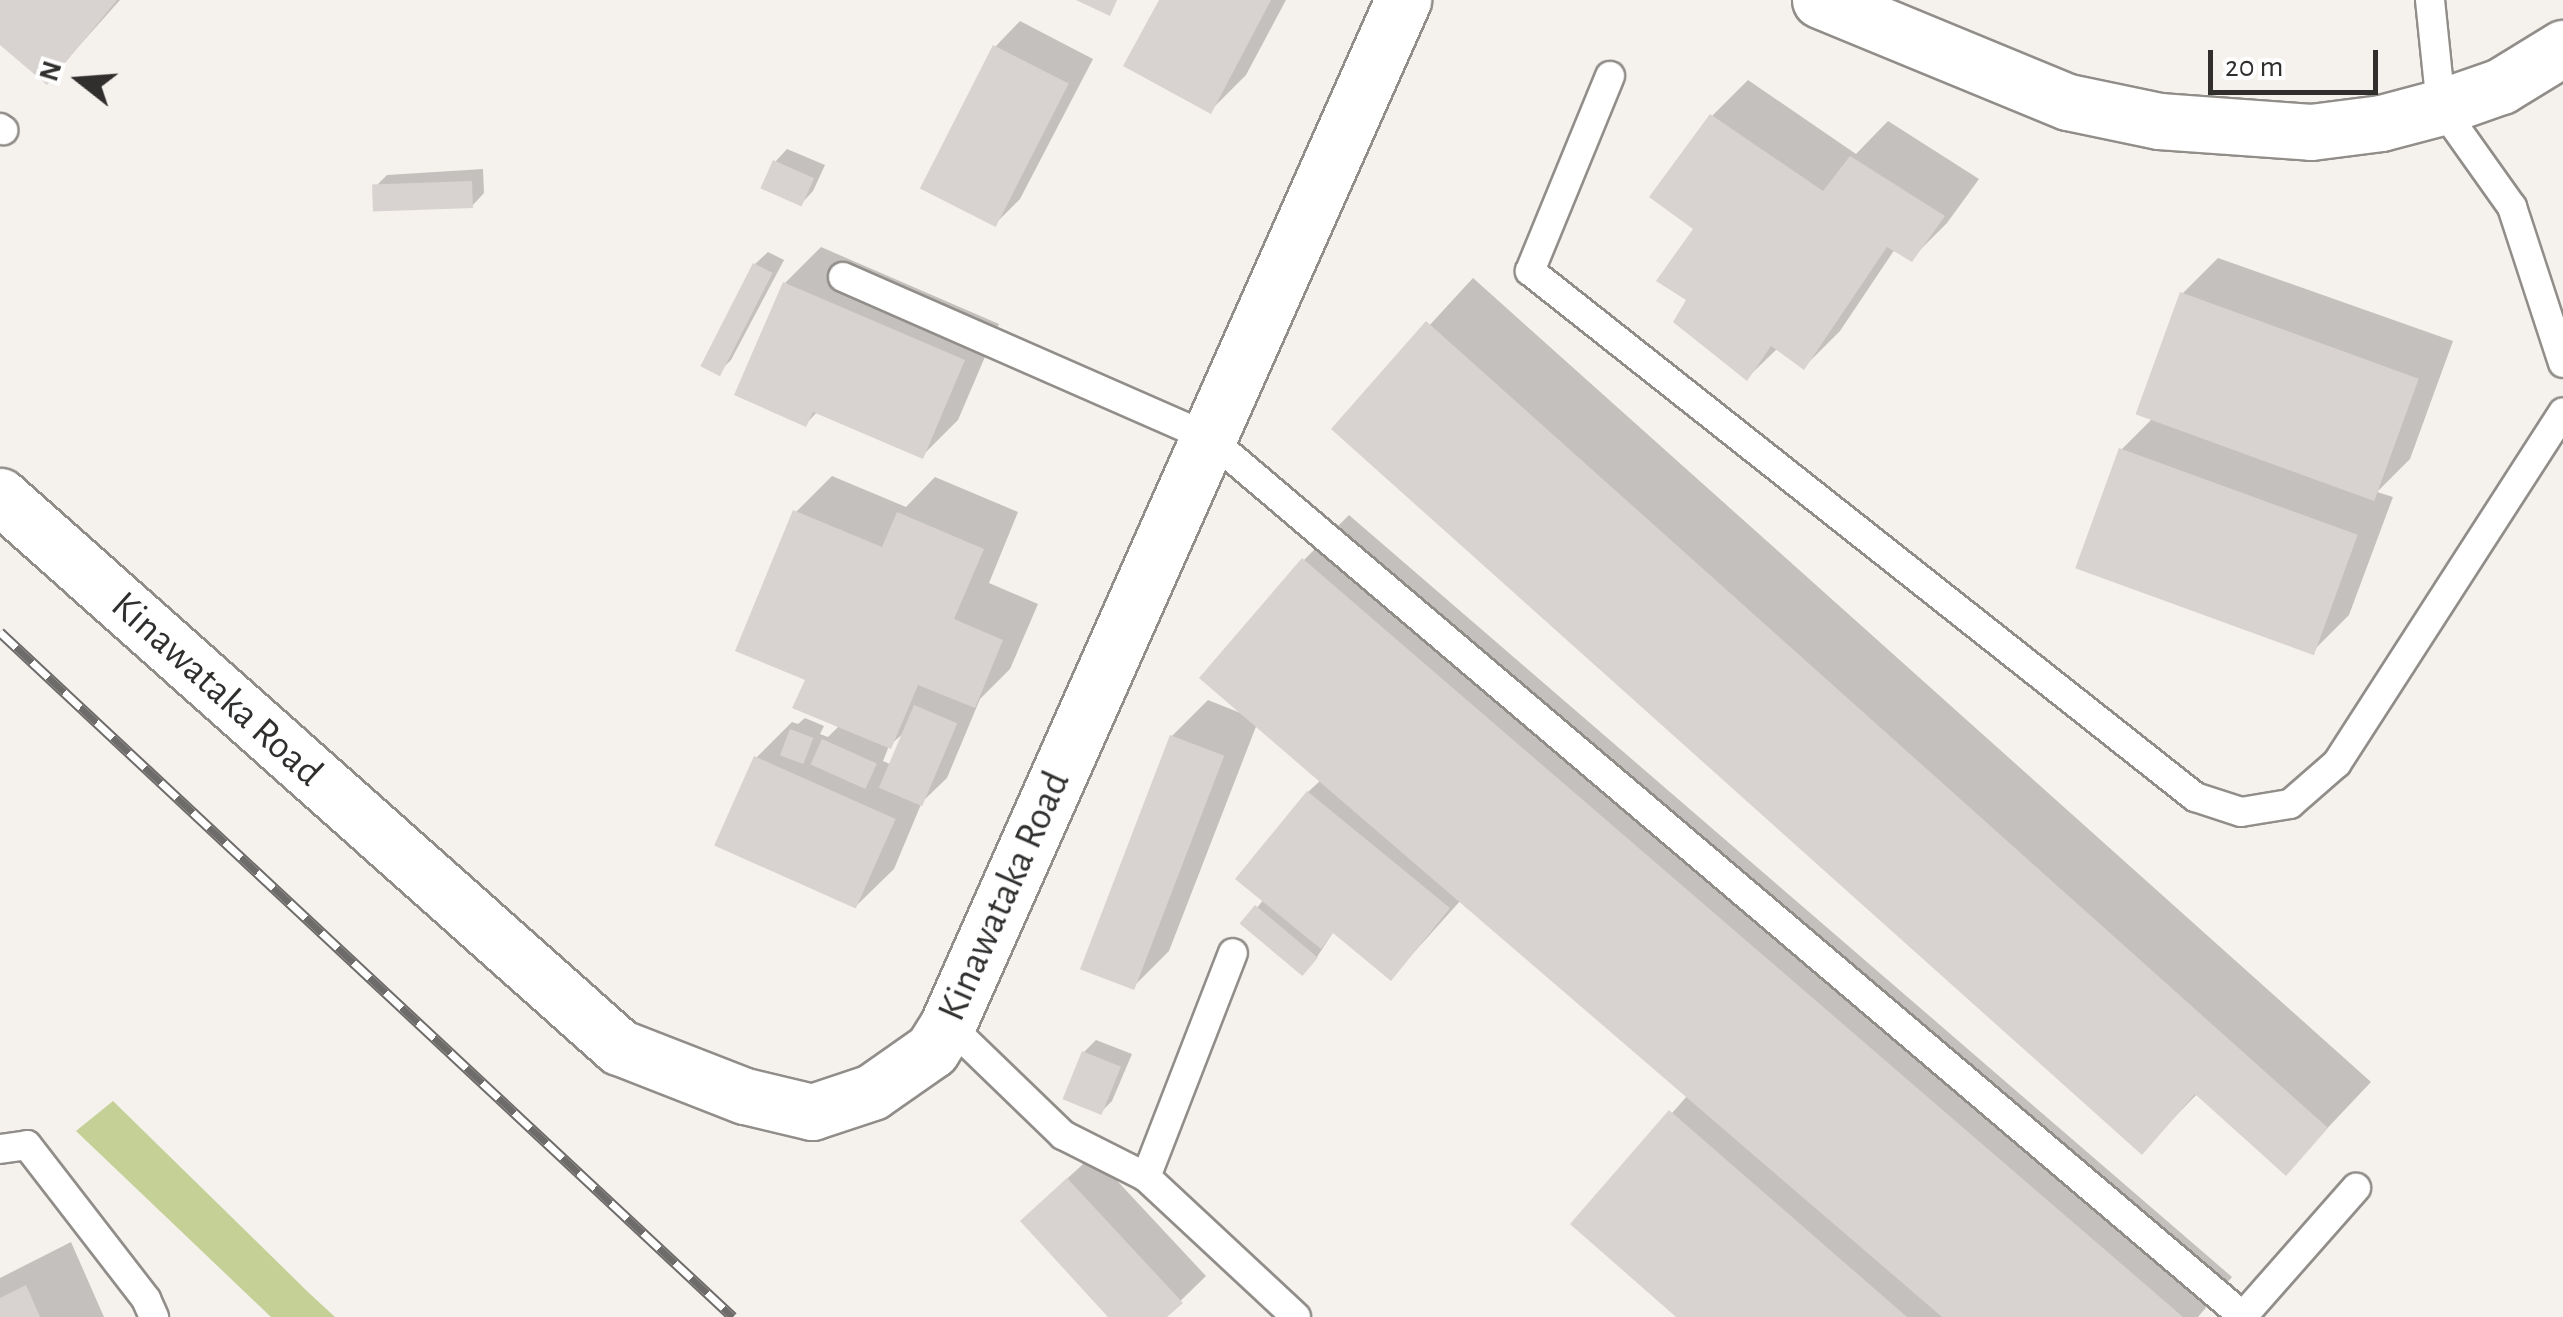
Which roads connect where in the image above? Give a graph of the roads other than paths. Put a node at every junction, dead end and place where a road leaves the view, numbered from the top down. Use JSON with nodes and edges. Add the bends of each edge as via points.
{"nodes":[{"id":1,"x":1403,"y":0,"type":"edge"},
{"id":2,"x":1820,"y":0,"type":"edge"},
{"id":3,"x":2430,"y":0,"type":"edge"},
{"id":4,"x":2563,"y":48,"type":"edge"},
{"id":5,"x":1610,"y":76,"type":"dead end"},
{"id":6,"x":2441,"y":107,"type":"junction"},
{"id":7,"x":843,"y":277,"type":"dead end"},
{"id":8,"x":2563,"y":364,"type":"edge"},
{"id":9,"x":2563,"y":412,"type":"edge"},
{"id":10,"x":1208,"y":438,"type":"junction"},
{"id":11,"x":0,"y":496,"type":"edge"},
{"id":12,"x":1233,"y":953,"type":"dead end"},
{"id":13,"x":948,"y":1024,"type":"junction"},
{"id":14,"x":0,"y":1148,"type":"edge"},
{"id":15,"x":1146,"y":1177,"type":"junction"},
{"id":16,"x":2356,"y":1188,"type":"dead end"},
{"id":17,"x":150,"y":1308,"type":"edge"},
{"id":18,"x":180,"y":1317,"type":"edge"},
{"id":19,"x":1296,"y":1317,"type":"edge"}],
"edges":[{"from":1,"to":10,"type":"street","name":"Kinawataka Road"},
{"from":2,"to":6,"type":"street","via":[[2068,102],[2158,122],[2311,132]]},
{"from":3,"to":6,"type":"lane"},
{"from":4,"to":6,"type":"street","via":[[2501,86]]},
{"from":5,"to":9,"type":"lane","via":[[1530,271],[2196,798],[2241,812],[2290,804],[2337,763]]},
{"from":6,"to":8,"type":"lane","via":[[2512,206]]},
{"from":7,"to":10,"type":"lane"},
{"from":10,"to":13,"type":"street","name":"Kinawataka Road"},
{"from":10,"to":16,"type":"lane","via":[[2243,1316]]},
{"from":11,"to":13,"type":"street","name":"Kinawataka Road","via":[[620,1047],[745,1096],[812,1112],[872,1092],[932,1050]]},
{"from":12,"to":15,"type":"lane"},
{"from":13,"to":15,"type":"lane","via":[[1063,1135]]},
{"from":14,"to":17,"type":"lane","via":[[27,1145]]},
{"from":15,"to":19,"type":"lane"},
{"from":17,"to":18,"type":"lane"}]}
